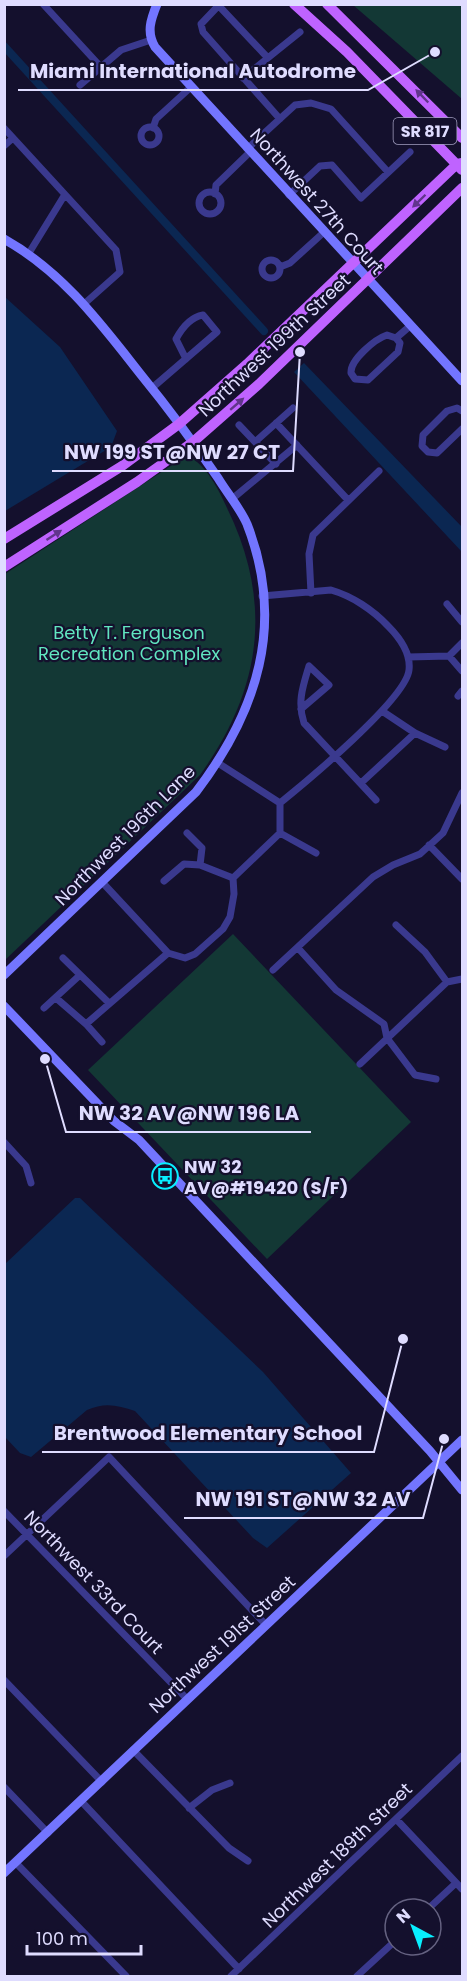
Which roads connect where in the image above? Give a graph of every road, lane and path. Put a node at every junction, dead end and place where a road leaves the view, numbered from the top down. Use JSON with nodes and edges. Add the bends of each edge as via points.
{"nodes":[{"id":1,"x":44,"y":4,"type":"edge"},
{"id":2,"x":157,"y":4,"type":"edge"},
{"id":3,"x":327,"y":4,"type":"edge"},
{"id":4,"x":220,"y":5,"type":"edge"},
{"id":5,"x":301,"y":7,"type":"edge"},
{"id":6,"x":300,"y":32,"type":"dead end"},
{"id":7,"x":151,"y":40,"type":"junction"},
{"id":8,"x":267,"y":57,"type":"junction"},
{"id":9,"x":100,"y":66,"type":"junction"},
{"id":10,"x":243,"y":78,"type":"junction"},
{"id":11,"x":80,"y":85,"type":"dead end"},
{"id":12,"x":191,"y":87,"type":"junction"},
{"id":13,"x":280,"y":118,"type":"junction"},
{"id":14,"x":4,"y":128,"type":"edge"},
{"id":15,"x":153,"y":128,"type":"dead end"},
{"id":16,"x":14,"y":138,"type":"junction"},
{"id":17,"x":462,"y":138,"type":"edge"},
{"id":18,"x":4,"y":146,"type":"edge"},
{"id":19,"x":248,"y":150,"type":"junction"},
{"id":20,"x":410,"y":152,"type":"dead end"},
{"id":21,"x":461,"y":166,"type":"edge"},
{"id":22,"x":388,"y":172,"type":"junction"},
{"id":23,"x":462,"y":188,"type":"edge"},
{"id":24,"x":215,"y":194,"type":"dead end"},
{"id":25,"x":289,"y":195,"type":"junction"},
{"id":26,"x":64,"y":196,"type":"junction"},
{"id":27,"x":323,"y":233,"type":"junction"},
{"id":28,"x":4,"y":239,"type":"edge"},
{"id":29,"x":29,"y":253,"type":"junction"},
{"id":30,"x":352,"y":264,"type":"junction"},
{"id":31,"x":280,"y":267,"type":"dead end"},
{"id":32,"x":367,"y":281,"type":"junction"},
{"id":33,"x":84,"y":304,"type":"junction"},
{"id":34,"x":410,"y":326,"type":"junction"},
{"id":35,"x":396,"y":338,"type":"junction"},
{"id":36,"x":186,"y":359,"type":"junction"},
{"id":37,"x":462,"y":381,"type":"edge"},
{"id":38,"x":152,"y":388,"type":"junction"},
{"id":39,"x":293,"y":408,"type":"dead end"},
{"id":40,"x":462,"y":411,"type":"edge"},
{"id":41,"x":276,"y":423,"type":"junction"},
{"id":42,"x":179,"y":424,"type":"junction"},
{"id":43,"x":239,"y":425,"type":"dead end"},
{"id":44,"x":462,"y":429,"type":"edge"},
{"id":45,"x":193,"y":442,"type":"junction"},
{"id":46,"x":255,"y":442,"type":"junction"},
{"id":47,"x":297,"y":445,"type":"junction"},
{"id":48,"x":276,"y":464,"type":"junction"},
{"id":49,"x":380,"y":471,"type":"dead end"},
{"id":50,"x":232,"y":499,"type":"junction"},
{"id":51,"x":348,"y":500,"type":"junction"},
{"id":52,"x":4,"y":539,"type":"edge"},
{"id":53,"x":4,"y":567,"type":"edge"},
{"id":54,"x":311,"y":593,"type":"junction"},
{"id":55,"x":262,"y":597,"type":"junction"},
{"id":56,"x":447,"y":604,"type":"dead end"},
{"id":57,"x":462,"y":622,"type":"edge"},
{"id":58,"x":462,"y":643,"type":"edge"},
{"id":59,"x":449,"y":656,"type":"junction"},
{"id":60,"x":408,"y":657,"type":"junction"},
{"id":61,"x":462,"y":671,"type":"edge"},
{"id":62,"x":300,"y":709,"type":"junction"},
{"id":63,"x":382,"y":711,"type":"junction"},
{"id":64,"x":415,"y":733,"type":"junction"},
{"id":65,"x":445,"y":747,"type":"dead end"},
{"id":66,"x":334,"y":754,"type":"junction"},
{"id":67,"x":218,"y":763,"type":"junction"},
{"id":68,"x":361,"y":783,"type":"junction"},
{"id":69,"x":462,"y":793,"type":"edge"},
{"id":70,"x":376,"y":800,"type":"dead end"},
{"id":71,"x":280,"y":803,"type":"junction"},
{"id":72,"x":187,"y":833,"type":"dead end"},
{"id":73,"x":280,"y":833,"type":"junction"},
{"id":74,"x":429,"y":845,"type":"junction"},
{"id":75,"x":316,"y":854,"type":"dead end"},
{"id":76,"x":200,"y":865,"type":"junction"},
{"id":77,"x":233,"y":878,"type":"junction"},
{"id":78,"x":462,"y":879,"type":"edge"},
{"id":79,"x":164,"y":881,"type":"dead end"},
{"id":80,"x":102,"y":882,"type":"junction"},
{"id":81,"x":396,"y":925,"type":"dead end"},
{"id":82,"x":298,"y":948,"type":"junction"},
{"id":83,"x":168,"y":953,"type":"junction"},
{"id":84,"x":63,"y":958,"type":"dead end"},
{"id":85,"x":273,"y":970,"type":"dead end"},
{"id":86,"x":4,"y":975,"type":"edge"},
{"id":87,"x":80,"y":975,"type":"junction"},
{"id":88,"x":462,"y":979,"type":"edge"},
{"id":89,"x":447,"y":982,"type":"junction"},
{"id":90,"x":56,"y":998,"type":"junction"},
{"id":91,"x":108,"y":1003,"type":"junction"},
{"id":92,"x":4,"y":1006,"type":"edge"},
{"id":93,"x":44,"y":1008,"type":"dead end"},
{"id":94,"x":86,"y":1024,"type":"junction"},
{"id":95,"x":387,"y":1038,"type":"junction"},
{"id":96,"x":102,"y":1042,"type":"dead end"},
{"id":97,"x":360,"y":1064,"type":"dead end"},
{"id":98,"x":436,"y":1079,"type":"dead end"},
{"id":99,"x":4,"y":1142,"type":"edge"},
{"id":100,"x":31,"y":1183,"type":"dead end"},
{"id":101,"x":462,"y":1440,"type":"edge"},
{"id":102,"x":438,"y":1463,"type":"junction"},
{"id":103,"x":462,"y":1490,"type":"edge"},
{"id":104,"x":4,"y":1511,"type":"edge"},
{"id":105,"x":28,"y":1534,"type":"junction"},
{"id":106,"x":4,"y":1556,"type":"edge"},
{"id":107,"x":266,"y":1625,"type":"junction"},
{"id":108,"x":4,"y":1680,"type":"edge"},
{"id":109,"x":188,"y":1699,"type":"junction"},
{"id":110,"x":134,"y":1750,"type":"junction"},
{"id":111,"x":462,"y":1756,"type":"edge"},
{"id":112,"x":102,"y":1782,"type":"junction"},
{"id":113,"x":230,"y":1784,"type":"dead end"},
{"id":114,"x":4,"y":1787,"type":"edge"},
{"id":115,"x":81,"y":1802,"type":"junction"},
{"id":116,"x":189,"y":1808,"type":"junction"},
{"id":117,"x":396,"y":1819,"type":"junction"},
{"id":118,"x":48,"y":1833,"type":"junction"},
{"id":119,"x":248,"y":1861,"type":"dead end"},
{"id":120,"x":16,"y":1863,"type":"junction"},
{"id":121,"x":4,"y":1873,"type":"edge"},
{"id":122,"x":456,"y":1882,"type":"junction"},
{"id":123,"x":462,"y":1889,"type":"edge"},
{"id":124,"x":440,"y":1897,"type":"edge"},
{"id":125,"x":383,"y":1952,"type":"edge"},
{"id":126,"x":239,"y":1969,"type":"junction"},
{"id":127,"x":126,"y":1977,"type":"edge"},
{"id":128,"x":231,"y":1977,"type":"edge"},
{"id":129,"x":357,"y":1977,"type":"edge"}],
"edges":[{"from":1,"to":9,"type":"street"},
{"from":2,"to":7,"type":"street","via":[[149,26]]},
{"from":17,"to":3,"type":"main road","number":"SR 817","one_way":true},
{"from":4,"to":8,"type":"street"},
{"from":4,"to":10,"type":"street","via":[[201,24],[203,32]]},
{"from":5,"to":21,"type":"main road","number":"SR 817"},
{"from":6,"to":8,"type":"street"},
{"from":7,"to":9,"type":"street","via":[[121,50]]},
{"from":7,"to":12,"type":"street","name":"Northwest 27th Court"},
{"from":8,"to":10,"type":"street"},
{"from":9,"to":11,"type":"street"},
{"from":10,"to":13,"type":"street"},
{"from":12,"to":15,"type":"street","via":[[156,119]]},
{"from":12,"to":19,"type":"street","name":"Northwest 27th Court"},
{"from":13,"to":19,"type":"street"},
{"from":13,"to":22,"type":"street","via":[[295,105],[326,106]]},
{"from":14,"to":16,"type":"street"},
{"from":16,"to":18,"type":"street"},
{"from":16,"to":26,"type":"street"},
{"from":19,"to":24,"type":"street","via":[[216,185]]},
{"from":19,"to":25,"type":"street","name":"Northwest 27th Court"},
{"from":20,"to":22,"type":"street"},
{"from":21,"to":30,"type":"main road","name":"Northwest 199th Street","one_way":true},
{"from":22,"to":25,"type":"street","via":[[361,198],[332,165],[320,166]]},
{"from":23,"to":32,"type":"main road","name":"Northwest 199th Street"},
{"from":25,"to":27,"type":"street","name":"Northwest 27th Court"},
{"from":26,"to":29,"type":"street"},
{"from":26,"to":33,"type":"street","via":[[116,250],[120,272]]},
{"from":27,"to":30,"type":"street","name":"Northwest 27th Court"},
{"from":27,"to":31,"type":"street","via":[[290,263]]},
{"from":28,"to":29,"type":"street","name":"Northwest 196th Lane"},
{"from":29,"to":33,"type":"street","name":"Northwest 196th Lane"},
{"from":30,"to":32,"type":"street","name":"Northwest 27th Court"},
{"from":30,"to":42,"type":"main road","name":"Northwest 199th Street"},
{"from":32,"to":34,"type":"street","name":"Northwest 27th Court"},
{"from":45,"to":32,"type":"main road","name":"Northwest 199th Street","one_way":true},
{"from":33,"to":38,"type":"street","name":"Northwest 196th Lane"},
{"from":34,"to":35,"type":"street"},
{"from":34,"to":37,"type":"street","name":"Northwest 27th Court"},
{"from":35,"to":35,"type":"street","via":[[382,336],[352,364],[355,379],[368,380],[398,352],[400,343]]},
{"from":36,"to":36,"type":"street","via":[[217,332],[204,315],[196,316],[176,339]]},
{"from":36,"to":38,"type":"street"},
{"from":38,"to":42,"type":"street","name":"Northwest 196th Lane"},
{"from":39,"to":41,"type":"street"},
{"from":40,"to":44,"type":"street","via":[[447,411],[423,435],[422,446],[437,453]]},
{"from":41,"to":46,"type":"street"},
{"from":41,"to":47,"type":"street"},
{"from":42,"to":45,"type":"street","name":"Northwest 196th Lane"},
{"from":42,"to":52,"type":"main road","name":"Northwest 199th Street","via":[[122,466]]},
{"from":43,"to":46,"type":"street"},
{"from":45,"to":50,"type":"street","name":"Northwest 196th Lane"},
{"from":53,"to":45,"type":"main road","name":"Northwest 199th Street","one_way":true},
{"from":46,"to":48,"type":"street"},
{"from":47,"to":48,"type":"street"},
{"from":47,"to":51,"type":"street"},
{"from":48,"to":50,"type":"street"},
{"from":49,"to":51,"type":"street"},
{"from":50,"to":55,"type":"street","name":"Northwest 196th Lane","via":[[246,523],[259,566]]},
{"from":51,"to":54,"type":"street","via":[[313,535],[309,554]]},
{"from":54,"to":55,"type":"street"},
{"from":54,"to":60,"type":"street","via":[[341,592],[376,614],[397,635]]},
{"from":55,"to":67,"type":"street","name":"Northwest 196th Lane","via":[[264,626],[259,671],[241,723]]},
{"from":56,"to":57,"type":"street"},
{"from":58,"to":59,"type":"street"},
{"from":59,"to":60,"type":"street"},
{"from":59,"to":61,"type":"street"},
{"from":60,"to":63,"type":"street","via":[[404,686]]},
{"from":62,"to":62,"type":"street","via":[[300,696],[309,666],[329,685]]},
{"from":62,"to":66,"type":"street","via":[[304,723]]},
{"from":63,"to":64,"type":"street"},
{"from":63,"to":66,"type":"street"},
{"from":64,"to":65,"type":"street"},
{"from":64,"to":68,"type":"street"},
{"from":66,"to":68,"type":"street"},
{"from":66,"to":71,"type":"street"},
{"from":67,"to":71,"type":"street"},
{"from":67,"to":80,"type":"street","name":"Northwest 196th Lane","via":[[196,792]]},
{"from":68,"to":70,"type":"street"},
{"from":69,"to":74,"type":"street","via":[[443,833]]},
{"from":71,"to":73,"type":"street"},
{"from":72,"to":76,"type":"street","via":[[202,848]]},
{"from":73,"to":75,"type":"street"},
{"from":73,"to":77,"type":"street"},
{"from":74,"to":78,"type":"street"},
{"from":74,"to":82,"type":"street","via":[[420,854],[373,877]]},
{"from":76,"to":77,"type":"street"},
{"from":76,"to":79,"type":"street","via":[[184,864]]},
{"from":77,"to":83,"type":"street","via":[[230,917],[224,928],[195,954],[185,958]]},
{"from":80,"to":83,"type":"street"},
{"from":80,"to":86,"type":"street","name":"Northwest 196th Lane"},
{"from":81,"to":89,"type":"street","via":[[425,952]]},
{"from":82,"to":85,"type":"street"},
{"from":82,"to":95,"type":"street","via":[[336,990],[384,1024]]},
{"from":83,"to":91,"type":"street"},
{"from":84,"to":87,"type":"street"},
{"from":87,"to":90,"type":"street"},
{"from":87,"to":91,"type":"street"},
{"from":88,"to":89,"type":"street"},
{"from":89,"to":95,"type":"street"},
{"from":90,"to":93,"type":"street"},
{"from":90,"to":94,"type":"street"},
{"from":91,"to":94,"type":"street"},
{"from":92,"to":102,"type":"street","via":[[114,1121],[139,1140]]},
{"from":94,"to":96,"type":"street"},
{"from":95,"to":97,"type":"street"},
{"from":95,"to":98,"type":"street","via":[[415,1075]]},
{"from":99,"to":100,"type":"street","via":[[26,1166]]},
{"from":101,"to":102,"type":"street","name":"Northwest 191st Street"},
{"from":102,"to":103,"type":"street"},
{"from":102,"to":107,"type":"street","name":"Northwest 191st Street"},
{"from":104,"to":105,"type":"street","name":"Northwest 33rd Court"},
{"from":105,"to":106,"type":"street"},
{"from":105,"to":107,"type":"street","via":[[109,1457]]},
{"from":105,"to":109,"type":"street","name":"Northwest 33rd Court"},
{"from":107,"to":109,"type":"street","name":"Northwest 191st Street"},
{"from":108,"to":112,"type":"street"},
{"from":109,"to":110,"type":"street","name":"Northwest 191st Street"},
{"from":110,"to":112,"type":"street","name":"Northwest 191st Street"},
{"from":110,"to":116,"type":"street"},
{"from":111,"to":117,"type":"street","name":"Northwest 189th Street"},
{"from":112,"to":115,"type":"street","name":"Northwest 191st Street"},
{"from":113,"to":116,"type":"street","via":[[212,1790]]},
{"from":114,"to":118,"type":"street"},
{"from":115,"to":118,"type":"street","name":"Northwest 191st Street"},
{"from":115,"to":126,"type":"street"},
{"from":116,"to":119,"type":"street","via":[[229,1848]]},
{"from":117,"to":122,"type":"street"},
{"from":117,"to":126,"type":"street","name":"Northwest 189th Street"},
{"from":118,"to":120,"type":"street","name":"Northwest 191st Street"},
{"from":120,"to":121,"type":"street","name":"Northwest 191st Street"},
{"from":120,"to":127,"type":"street"},
{"from":122,"to":123,"type":"street"},
{"from":122,"to":124,"type":"street"},
{"from":125,"to":129,"type":"street"},
{"from":126,"to":128,"type":"street","name":"Northwest 189th Street"}]}
